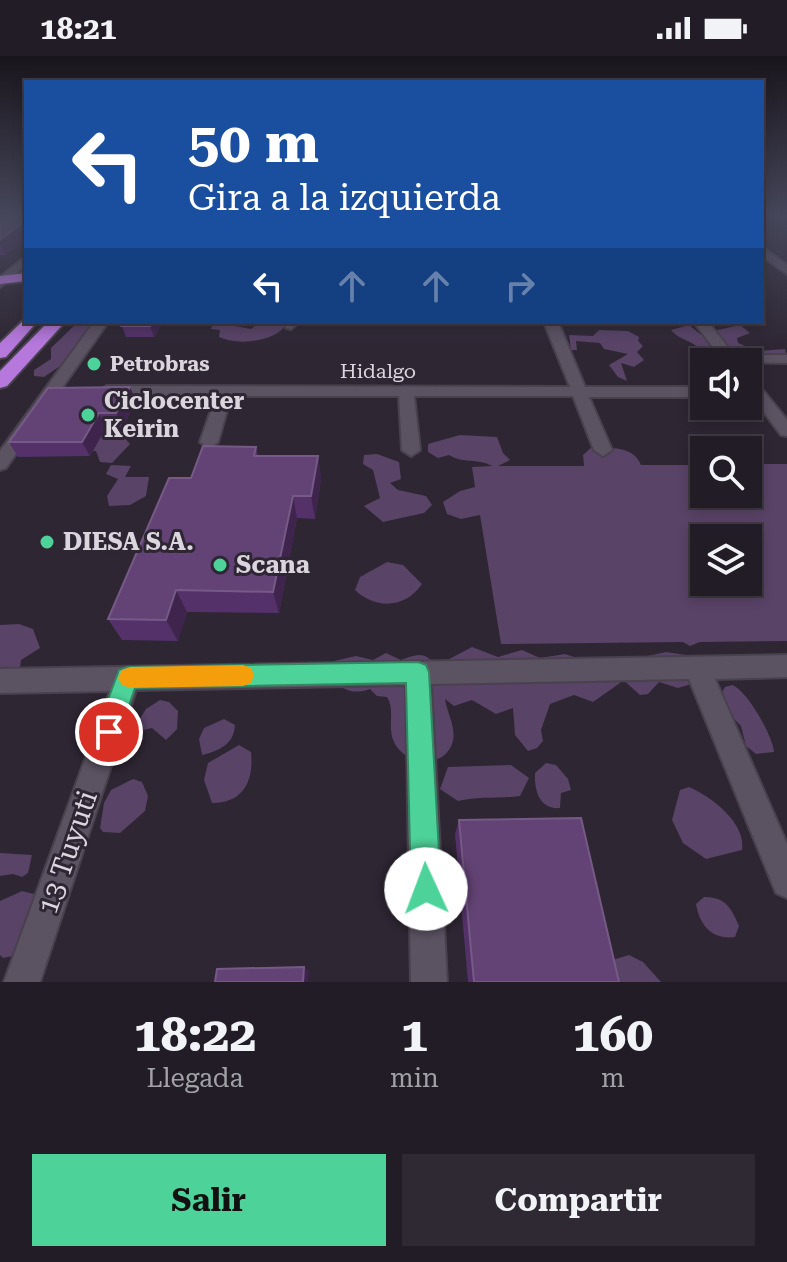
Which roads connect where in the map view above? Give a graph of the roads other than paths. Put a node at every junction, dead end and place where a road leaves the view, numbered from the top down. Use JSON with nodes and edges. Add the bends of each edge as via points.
{"nodes":[{"id":1,"x":24,"y":261,"type":"edge"},
{"id":2,"x":24,"y":277,"type":"edge"},
{"id":3,"x":1,"y":281,"type":"edge"},
{"id":4,"x":27,"y":324,"type":"edge"},
{"id":5,"x":55,"y":324,"type":"edge"},
{"id":6,"x":100,"y":324,"type":"edge"},
{"id":7,"x":552,"y":324,"type":"edge"},
{"id":8,"x":703,"y":324,"type":"edge"},
{"id":9,"x":721,"y":348,"type":"edge"},
{"id":10,"x":0,"y":353,"type":"edge"},
{"id":11,"x":787,"y":359,"type":"edge"},
{"id":12,"x":762,"y":360,"type":"edge"},
{"id":13,"x":0,"y":382,"type":"edge"},
{"id":14,"x":51,"y":391,"type":"junction"},
{"id":15,"x":225,"y":391,"type":"junction"},
{"id":16,"x":406,"y":391,"type":"junction"},
{"id":17,"x":579,"y":392,"type":"junction"},
{"id":18,"x":690,"y":392,"type":"edge"},
{"id":19,"x":762,"y":401,"type":"edge"},
{"id":20,"x":787,"y":431,"type":"edge"},
{"id":21,"x":209,"y":442,"type":"dead end"},
{"id":22,"x":411,"y":450,"type":"dead end"},
{"id":23,"x":603,"y":450,"type":"dead end"},
{"id":24,"x":0,"y":464,"type":"edge"},
{"id":25,"x":787,"y":666,"type":"edge"},
{"id":26,"x":697,"y":667,"type":"junction"},
{"id":27,"x":418,"y":672,"type":"junction"},
{"id":28,"x":127,"y":678,"type":"junction"},
{"id":29,"x":0,"y":681,"type":"edge"},
{"id":30,"x":787,"y":882,"type":"edge"},
{"id":31,"x":22,"y":982,"type":"edge"},
{"id":32,"x":429,"y":982,"type":"edge"}],
"edges":[{"from":1,"to":3,"type":"street"},
{"from":2,"to":3,"type":"highway"},
{"from":4,"to":10,"type":"highway"},
{"from":5,"to":13,"type":"highway"},
{"from":6,"to":14,"type":"street"},
{"from":7,"to":17,"type":"street"},
{"from":8,"to":9,"type":"street"},
{"from":11,"to":12,"type":"street"},
{"from":14,"to":15,"type":"street","name":"Hidalgo"},
{"from":14,"to":24,"type":"street"},
{"from":15,"to":16,"type":"street","name":"Hidalgo"},
{"from":15,"to":21,"type":"street"},
{"from":16,"to":17,"type":"street","name":"Hidalgo"},
{"from":16,"to":22,"type":"street"},
{"from":17,"to":18,"type":"street","name":"Hidalgo"},
{"from":17,"to":23,"type":"street"},
{"from":19,"to":20,"type":"street"},
{"from":25,"to":26,"type":"street"},
{"from":26,"to":27,"type":"street"},
{"from":26,"to":30,"type":"street"},
{"from":27,"to":28,"type":"street"},
{"from":27,"to":32,"type":"street"},
{"from":28,"to":29,"type":"street"},
{"from":28,"to":31,"type":"street","name":"13 Tuyuti"}]}
